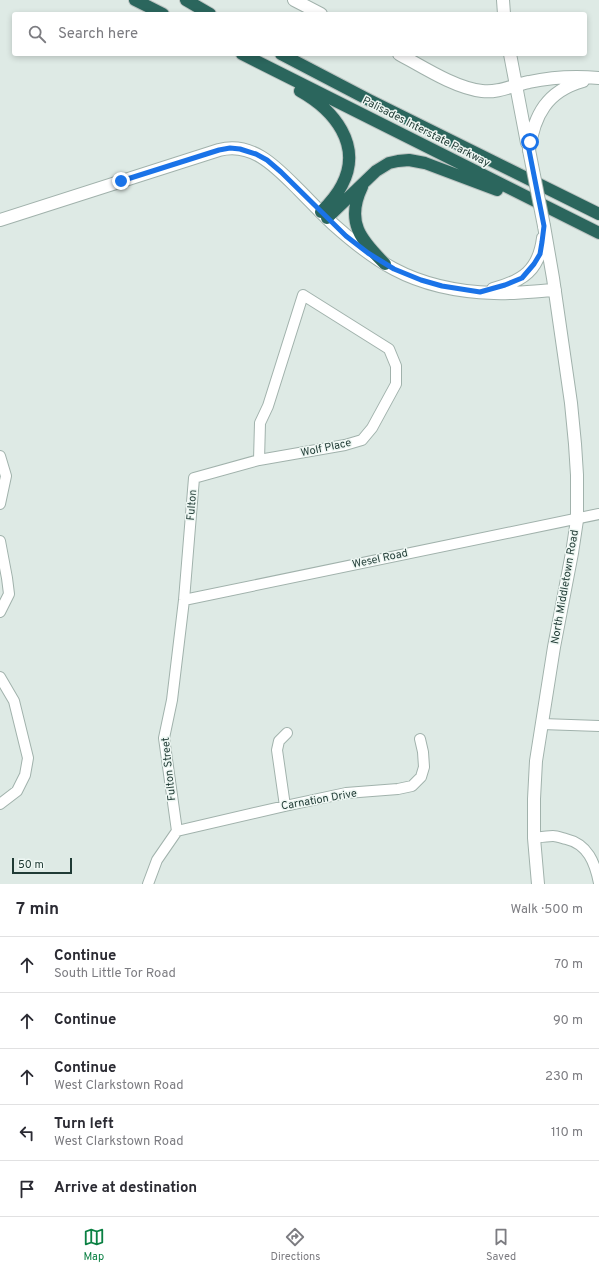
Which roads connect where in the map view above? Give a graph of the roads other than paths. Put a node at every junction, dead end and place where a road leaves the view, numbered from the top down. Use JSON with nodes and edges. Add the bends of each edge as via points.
{"nodes":[{"id":1,"x":135,"y":0,"type":"edge"},
{"id":2,"x":186,"y":0,"type":"edge"},
{"id":3,"x":294,"y":0,"type":"edge"},
{"id":4,"x":503,"y":0,"type":"edge"},
{"id":5,"x":159,"y":12,"type":"edge"},
{"id":6,"x":207,"y":12,"type":"edge"},
{"id":7,"x":317,"y":12,"type":"edge"},
{"id":8,"x":504,"y":12,"type":"edge"},
{"id":9,"x":240,"y":56,"type":"edge"},
{"id":10,"x":246,"y":56,"type":"edge"},
{"id":11,"x":285,"y":56,"type":"edge"},
{"id":12,"x":403,"y":56,"type":"edge"},
{"id":13,"x":510,"y":56,"type":"edge"},
{"id":14,"x":597,"y":78,"type":"edge"},
{"id":15,"x":516,"y":85,"type":"junction"},
{"id":16,"x":529,"y":150,"type":"junction"},
{"id":17,"x":514,"y":172,"type":"junction"},
{"id":18,"x":369,"y":177,"type":"junction"},
{"id":19,"x":599,"y":206,"type":"edge"},
{"id":20,"x":599,"y":214,"type":"edge"},
{"id":21,"x":324,"y":215,"type":"junction"},
{"id":22,"x":0,"y":220,"type":"edge"},
{"id":23,"x":581,"y":224,"type":"junction"},
{"id":24,"x":544,"y":226,"type":"junction"},
{"id":25,"x":599,"y":233,"type":"edge"},
{"id":26,"x":385,"y":264,"type":"junction"},
{"id":27,"x":555,"y":290,"type":"junction"},
{"id":28,"x":480,"y":292,"type":"junction"},
{"id":29,"x":0,"y":456,"type":"edge"},
{"id":30,"x":259,"y":460,"type":"junction"},
{"id":31,"x":0,"y":504,"type":"edge"},
{"id":32,"x":599,"y":514,"type":"edge"},
{"id":33,"x":577,"y":520,"type":"junction"},
{"id":34,"x":0,"y":541,"type":"edge"},
{"id":35,"x":184,"y":600,"type":"junction"},
{"id":36,"x":0,"y":612,"type":"edge"},
{"id":37,"x":0,"y":677,"type":"edge"},
{"id":38,"x":542,"y":724,"type":"junction"},
{"id":39,"x":599,"y":726,"type":"edge"},
{"id":40,"x":287,"y":733,"type":"dead end"},
{"id":41,"x":420,"y":739,"type":"dead end"},
{"id":42,"x":0,"y":804,"type":"edge"},
{"id":43,"x":285,"y":806,"type":"junction"},
{"id":44,"x":177,"y":831,"type":"junction"},
{"id":45,"x":534,"y":838,"type":"junction"},
{"id":46,"x":598,"y":870,"type":"edge"},
{"id":47,"x":599,"y":883,"type":"edge"},
{"id":48,"x":148,"y":884,"type":"edge"},
{"id":49,"x":538,"y":884,"type":"edge"}],
"edges":[{"from":1,"to":5,"type":"highway"},
{"from":2,"to":6,"type":"highway"},
{"from":3,"to":7,"type":"street"},
{"from":4,"to":8,"type":"street"},
{"from":9,"to":21,"type":"highway","via":[[313,99],[341,127],[348,153],[347,172],[342,186]]},
{"from":10,"to":23,"type":"highway","name":"Palisades Interstate Parkway"},
{"from":11,"to":17,"type":"highway","name":"Palisades Interstate Parkway"},
{"from":12,"to":15,"type":"street","via":[[473,90],[494,91]]},
{"from":13,"to":15,"type":"street","name":"North Middletown Road"},
{"from":14,"to":15,"type":"street","via":[[561,78]]},
{"from":14,"to":16,"type":"street","via":[[571,85],[549,100],[535,122]]},
{"from":15,"to":16,"type":"street","name":"North Middletown Road"},
{"from":16,"to":24,"type":"street","name":"North Middletown Road","bridge":true},
{"from":17,"to":19,"type":"highway"},
{"from":17,"to":20,"type":"highway","name":"Palisades Interstate Parkway"},
{"from":18,"to":21,"type":"highway"},
{"from":18,"to":23,"type":"highway","via":[[393,162],[420,162]]},
{"from":18,"to":26,"type":"highway","via":[[357,197],[355,225],[363,240]]},
{"from":21,"to":22,"type":"street","via":[[267,160],[235,148],[219,150]]},
{"from":21,"to":26,"type":"street","via":[[360,247]]},
{"from":23,"to":25,"type":"highway","name":"Palisades Interstate Parkway"},
{"from":24,"to":27,"type":"street","name":"North Middletown Road"},
{"from":24,"to":28,"type":"street","via":[[540,254],[527,274],[513,283]]},
{"from":26,"to":28,"type":"street","via":[[421,280],[450,288]]},
{"from":27,"to":28,"type":"street"},
{"from":27,"to":33,"type":"street","name":"North Middletown Road","via":[[575,444]]},
{"from":29,"to":31,"type":"street","via":[[6,476]]},
{"from":30,"to":30,"type":"street","name":"Wolf Place","via":[[362,440],[372,428],[396,384],[396,366],[389,349],[303,295],[268,406],[260,423]]},
{"from":30,"to":35,"type":"street","name":"Fulton","via":[[194,478]]},
{"from":32,"to":33,"type":"street","name":"Wesel Road"},
{"from":33,"to":35,"type":"street","name":"Wesel Road"},
{"from":33,"to":38,"type":"street","name":"North Middletown Road"},
{"from":34,"to":36,"type":"street","via":[[9,594]]},
{"from":35,"to":44,"type":"street","name":"Fulton Street","via":[[172,700],[164,738]]},
{"from":37,"to":42,"type":"street","via":[[14,701],[28,758],[26,775],[17,791]]},
{"from":38,"to":39,"type":"street"},
{"from":38,"to":45,"type":"street","name":"North Middletown Road","via":[[536,761]]},
{"from":40,"to":43,"type":"street","via":[[279,741],[277,750]]},
{"from":41,"to":43,"type":"street","name":"Carnation Drive","via":[[424,767],[412,786],[346,793]]},
{"from":43,"to":44,"type":"street","name":"Carnation Drive"},
{"from":44,"to":48,"type":"street","via":[[157,860]]},
{"from":45,"to":46,"type":"street","via":[[555,836],[572,840],[583,847]]},
{"from":45,"to":49,"type":"street","name":"North Middletown Road"},
{"from":46,"to":47,"type":"street"}]}
